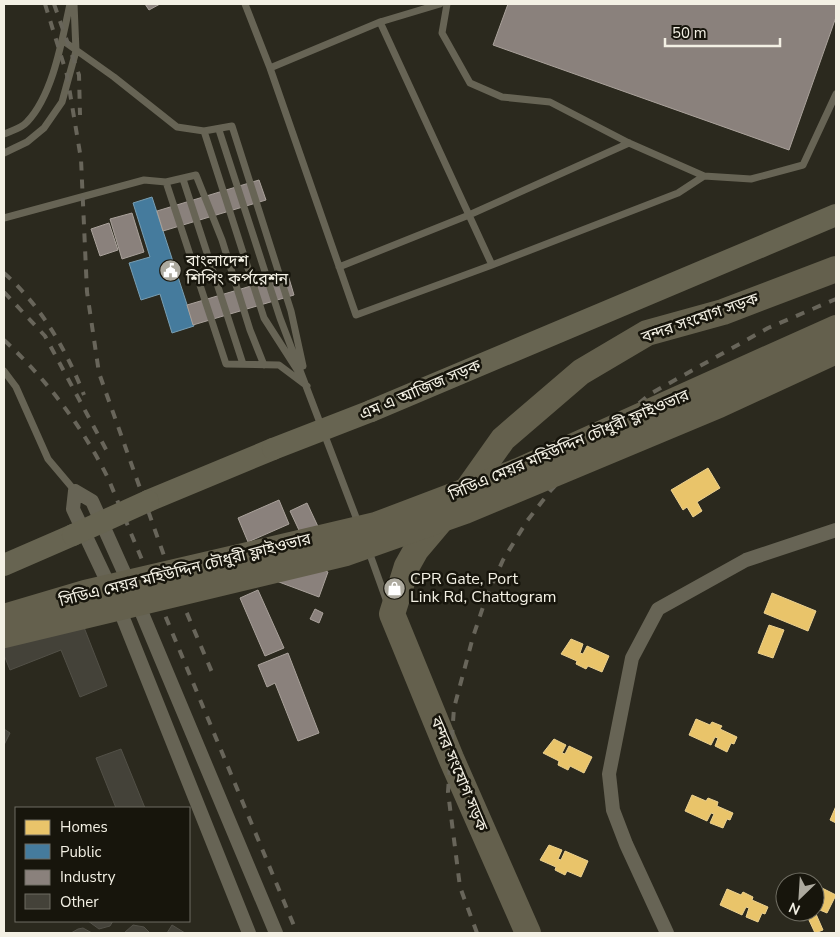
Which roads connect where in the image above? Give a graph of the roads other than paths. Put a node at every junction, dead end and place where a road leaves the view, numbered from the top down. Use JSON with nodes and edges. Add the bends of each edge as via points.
{"nodes":[{"id":1,"x":72,"y":4,"type":"edge"},
{"id":2,"x":245,"y":4,"type":"edge"},
{"id":3,"x":440,"y":4,"type":"edge"},
{"id":4,"x":447,"y":4,"type":"edge"},
{"id":5,"x":380,"y":22,"type":"junction"},
{"id":6,"x":62,"y":40,"type":"junction"},
{"id":7,"x":76,"y":51,"type":"junction"},
{"id":8,"x":270,"y":68,"type":"junction"},
{"id":9,"x":836,"y":94,"type":"edge"},
{"id":10,"x":219,"y":130,"type":"junction"},
{"id":11,"x":204,"y":131,"type":"junction"},
{"id":12,"x":4,"y":134,"type":"edge"},
{"id":13,"x":629,"y":143,"type":"junction"},
{"id":14,"x":4,"y":153,"type":"edge"},
{"id":15,"x":704,"y":176,"type":"junction"},
{"id":16,"x":183,"y":179,"type":"junction"},
{"id":17,"x":166,"y":182,"type":"junction"},
{"id":18,"x":469,"y":215,"type":"junction"},
{"id":19,"x":836,"y":215,"type":"edge"},
{"id":20,"x":4,"y":218,"type":"edge"},
{"id":21,"x":492,"y":265,"type":"junction"},
{"id":22,"x":340,"y":267,"type":"junction"},
{"id":23,"x":836,"y":269,"type":"edge"},
{"id":24,"x":836,"y":328,"type":"edge"},
{"id":25,"x":836,"y":351,"type":"edge"},
{"id":26,"x":243,"y":364,"type":"junction"},
{"id":27,"x":264,"y":365,"type":"junction"},
{"id":28,"x":4,"y":371,"type":"edge"},
{"id":29,"x":308,"y":386,"type":"junction"},
{"id":30,"x":76,"y":491,"type":"junction"},
{"id":31,"x":836,"y":530,"type":"edge"},
{"id":32,"x":362,"y":533,"type":"dead end"},
{"id":33,"x":365,"y":542,"type":"dead end"},
{"id":34,"x":4,"y":565,"type":"edge"},
{"id":35,"x":392,"y":614,"type":"junction"},
{"id":36,"x":4,"y":617,"type":"edge"},
{"id":37,"x":4,"y":635,"type":"edge"},
{"id":38,"x":249,"y":933,"type":"edge"},
{"id":39,"x":276,"y":933,"type":"edge"},
{"id":40,"x":528,"y":933,"type":"edge"},
{"id":41,"x":667,"y":933,"type":"edge"}],
"edges":[{"from":1,"to":6,"type":"lane"},
{"from":1,"to":7,"type":"lane"},
{"from":2,"to":8,"type":"lane"},
{"from":3,"to":5,"type":"lane"},
{"from":4,"to":13,"type":"lane","via":[[442,33],[470,83],[502,97],[550,102]]},
{"from":5,"to":8,"type":"lane"},
{"from":5,"to":18,"type":"lane"},
{"from":6,"to":7,"type":"lane"},
{"from":6,"to":12,"type":"lane","via":[[40,104],[26,123]]},
{"from":7,"to":11,"type":"lane","via":[[177,127]]},
{"from":7,"to":14,"type":"lane","via":[[62,102],[44,128],[27,142]]},
{"from":8,"to":22,"type":"lane"},
{"from":9,"to":15,"type":"lane","via":[[803,165],[751,178]]},
{"from":10,"to":11,"type":"lane"},
{"from":10,"to":29,"type":"lane","via":[[280,318]]},
{"from":10,"to":29,"type":"lane","via":[[232,126],[291,311]]},
{"from":11,"to":29,"type":"lane","via":[[264,318]]},
{"from":13,"to":15,"type":"lane"},
{"from":13,"to":18,"type":"lane"},
{"from":15,"to":21,"type":"lane","via":[[678,193]]},
{"from":16,"to":17,"type":"lane"},
{"from":16,"to":26,"type":"lane"},
{"from":16,"to":27,"type":"lane","via":[[196,176],[222,240]]},
{"from":17,"to":20,"type":"lane","via":[[144,180]]},
{"from":17,"to":26,"type":"lane","via":[[226,364]]},
{"from":18,"to":21,"type":"lane"},
{"from":18,"to":22,"type":"lane"},
{"from":19,"to":34,"type":"main road","name":"এম এ আজিজ সড়ক","bridge":true,"via":[[148,501]]},
{"from":21,"to":22,"type":"lane","via":[[356,314]]},
{"from":23,"to":35,"type":"highway","name":"বন্দর সংযোগ সড়ক","via":[[723,312],[646,333],[581,372],[503,439],[416,550],[402,579]]},
{"from":24,"to":36,"type":"highway","name":"সিডিএ মেয়র মহিউদ্দিন চৌধুরী ফ্লাইওভার","bridge":true,"via":[[518,471],[376,525],[85,592]]},
{"from":25,"to":37,"type":"highway","bridge":true,"via":[[719,405],[465,512],[346,553]]},
{"from":26,"to":27,"type":"lane"},
{"from":27,"to":29,"type":"lane","via":[[279,365]]},
{"from":28,"to":30,"type":"lane","via":[[16,387],[48,459]]},
{"from":29,"to":32,"type":"lane"},
{"from":30,"to":38,"type":"street","via":[[73,509],[115,598]]},
{"from":30,"to":39,"type":"street","via":[[92,502],[136,599]]},
{"from":31,"to":41,"type":"street","via":[[746,560],[658,609],[632,658],[609,774],[613,810]]},
{"from":33,"to":35,"type":"lane","name":"বন্দর সংযোগ সড়ক"},
{"from":35,"to":40,"type":"highway","name":"বন্দর সংযোগ সড়ক"}]}
